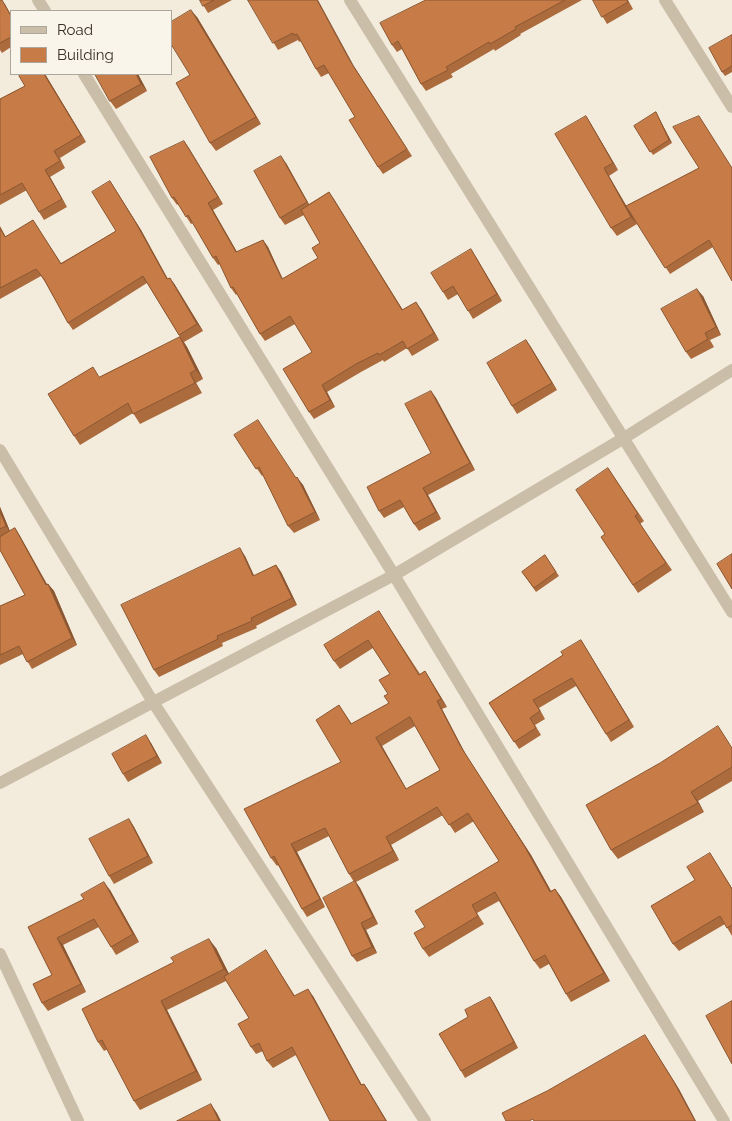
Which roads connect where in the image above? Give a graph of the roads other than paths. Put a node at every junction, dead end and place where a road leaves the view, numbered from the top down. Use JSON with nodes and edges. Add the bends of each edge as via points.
{"nodes":[{"id":1,"x":350,"y":0,"type":"edge"},
{"id":2,"x":665,"y":0,"type":"edge"},
{"id":3,"x":85,"y":75,"type":"edge"},
{"id":4,"x":732,"y":107,"type":"edge"},
{"id":5,"x":732,"y":370,"type":"edge"},
{"id":6,"x":624,"y":438,"type":"junction"},
{"id":7,"x":0,"y":450,"type":"edge"},
{"id":8,"x":394,"y":575,"type":"junction"},
{"id":9,"x":732,"y":612,"type":"edge"},
{"id":10,"x":153,"y":702,"type":"junction"},
{"id":11,"x":0,"y":783,"type":"edge"},
{"id":12,"x":0,"y":954,"type":"edge"},
{"id":13,"x":78,"y":1121,"type":"edge"},
{"id":14,"x":425,"y":1121,"type":"edge"},
{"id":15,"x":724,"y":1121,"type":"edge"}],
"edges":[{"from":1,"to":6,"type":"street"},
{"from":2,"to":4,"type":"street"},
{"from":3,"to":8,"type":"street"},
{"from":5,"to":6,"type":"street"},
{"from":6,"to":8,"type":"street"},
{"from":6,"to":9,"type":"street"},
{"from":7,"to":10,"type":"street"},
{"from":8,"to":10,"type":"street"},
{"from":8,"to":15,"type":"street"},
{"from":10,"to":11,"type":"street"},
{"from":10,"to":14,"type":"street"},
{"from":12,"to":13,"type":"street"}]}
